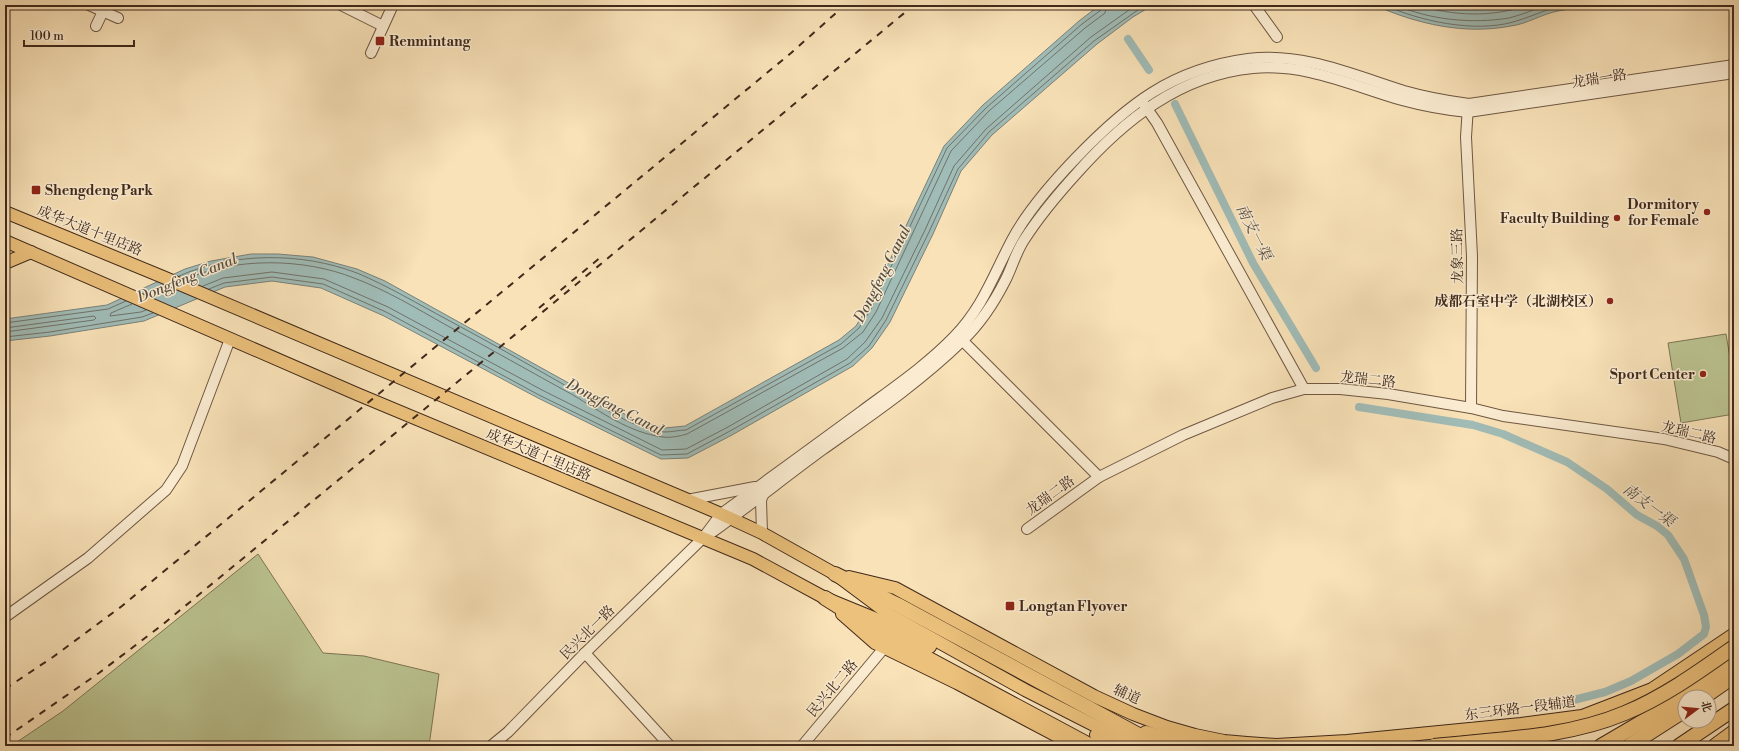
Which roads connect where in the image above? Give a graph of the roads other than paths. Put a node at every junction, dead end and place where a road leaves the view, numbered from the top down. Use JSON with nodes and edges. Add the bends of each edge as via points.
{"nodes":[{"id":1,"x":89,"y":5,"type":"edge"},
{"id":2,"x":341,"y":5,"type":"edge"},
{"id":3,"x":393,"y":5,"type":"edge"},
{"id":4,"x":1254,"y":5,"type":"edge"},
{"id":5,"x":105,"y":8,"type":"edge"},
{"id":6,"x":118,"y":18,"type":"dead end"},
{"id":7,"x":96,"y":26,"type":"dead end"},
{"id":8,"x":383,"y":26,"type":"junction"},
{"id":9,"x":1277,"y":37,"type":"dead end"},
{"id":10,"x":371,"y":53,"type":"dead end"},
{"id":11,"x":1734,"y":65,"type":"edge"},
{"id":12,"x":1734,"y":73,"type":"edge"},
{"id":13,"x":1141,"y":99,"type":"junction"},
{"id":14,"x":1147,"y":108,"type":"junction"},
{"id":15,"x":1468,"y":108,"type":"junction"},
{"id":16,"x":5,"y":212,"type":"edge"},
{"id":17,"x":5,"y":241,"type":"edge"},
{"id":18,"x":32,"y":252,"type":"junction"},
{"id":19,"x":5,"y":263,"type":"edge"},
{"id":20,"x":960,"y":338,"type":"junction"},
{"id":21,"x":230,"y":339,"type":"junction"},
{"id":22,"x":1304,"y":390,"type":"junction"},
{"id":23,"x":1471,"y":408,"type":"junction"},
{"id":24,"x":1734,"y":459,"type":"edge"},
{"id":25,"x":1099,"y":477,"type":"junction"},
{"id":26,"x":761,"y":490,"type":"junction"},
{"id":27,"x":687,"y":500,"type":"junction"},
{"id":28,"x":726,"y":516,"type":"junction"},
{"id":29,"x":1027,"y":529,"type":"dead end"},
{"id":30,"x":762,"y":534,"type":"junction"},
{"id":31,"x":702,"y":538,"type":"junction"},
{"id":32,"x":835,"y":574,"type":"junction"},
{"id":33,"x":825,"y":598,"type":"joint"},
{"id":34,"x":5,"y":617,"type":"edge"},
{"id":35,"x":888,"y":625,"type":"junction"},
{"id":36,"x":1734,"y":634,"type":"edge"},
{"id":37,"x":1734,"y":647,"type":"edge"},
{"id":38,"x":585,"y":653,"type":"junction"},
{"id":39,"x":1734,"y":660,"type":"edge"},
{"id":40,"x":1734,"y":676,"type":"edge"},
{"id":41,"x":1715,"y":689,"type":"edge"},
{"id":42,"x":1734,"y":709,"type":"edge"},
{"id":43,"x":1677,"y":715,"type":"edge"},
{"id":44,"x":1121,"y":726,"type":"junction"},
{"id":45,"x":1734,"y":732,"type":"edge"},
{"id":46,"x":1734,"y":739,"type":"edge"},
{"id":47,"x":1433,"y":740,"type":"edge"},
{"id":48,"x":1276,"y":745,"type":"edge"},
{"id":49,"x":491,"y":746,"type":"edge"},
{"id":50,"x":670,"y":746,"type":"edge"},
{"id":51,"x":802,"y":746,"type":"edge"},
{"id":52,"x":1076,"y":746,"type":"edge"},
{"id":53,"x":1091,"y":746,"type":"edge"},
{"id":54,"x":1116,"y":746,"type":"edge"},
{"id":55,"x":1135,"y":746,"type":"edge"},
{"id":56,"x":1159,"y":746,"type":"edge"},
{"id":57,"x":1191,"y":746,"type":"edge"},
{"id":58,"x":1440,"y":746,"type":"edge"},
{"id":59,"x":1601,"y":746,"type":"edge"},
{"id":60,"x":1629,"y":746,"type":"edge"},
{"id":61,"x":1680,"y":746,"type":"edge"},
{"id":62,"x":1715,"y":746,"type":"edge"},
{"id":63,"x":1727,"y":746,"type":"edge"}],
"edges":[{"from":1,"to":5,"type":"street"},
{"from":2,"to":8,"type":"street"},
{"from":3,"to":8,"type":"street"},
{"from":4,"to":9,"type":"street"},
{"from":5,"to":6,"type":"street"},
{"from":5,"to":7,"type":"street"},
{"from":8,"to":10,"type":"street"},
{"from":11,"to":15,"type":"street","name":"龙瑞一路"},
{"from":12,"to":15,"type":"street","name":"龙瑞一路"},
{"from":13,"to":14,"type":"street"},
{"from":13,"to":15,"type":"street","via":[[1188,74],[1220,64],[1278,58],[1344,71]]},
{"from":13,"to":20,"type":"street","via":[[1097,136],[1037,202],[1012,240]]},
{"from":14,"to":15,"type":"street","via":[[1190,84],[1254,68],[1311,72],[1438,109]]},
{"from":14,"to":20,"type":"street","via":[[1123,126],[1094,154],[1044,209],[1022,243],[1006,280],[985,317]]},
{"from":14,"to":22,"type":"street"},
{"from":15,"to":23,"type":"street","name":"龙象三路","via":[[1466,138],[1472,256]]},
{"from":16,"to":27,"type":"main road","name":"成华大道十里店路"},
{"from":17,"to":18,"type":"main road"},
{"from":18,"to":19,"type":"main road"},
{"from":18,"to":21,"type":"main road","name":"成华大道十里店路"},
{"from":20,"to":25,"type":"street"},
{"from":20,"to":26,"type":"street","name":"民兴北一路"},
{"from":21,"to":31,"type":"main road","name":"成华大道十里店路"},
{"from":21,"to":34,"type":"street","via":[[182,466],[166,490],[88,558]]},
{"from":22,"to":23,"type":"street","name":"龙瑞二路","via":[[1340,389],[1388,394]]},
{"from":22,"to":25,"type":"street","name":"龙瑞二路","via":[[1272,398],[1183,435]]},
{"from":23,"to":24,"type":"street","name":"龙瑞二路","via":[[1503,416],[1664,440],[1718,452]]},
{"from":25,"to":29,"type":"street","name":"龙瑞二路"},
{"from":26,"to":27,"type":"street"},
{"from":26,"to":28,"type":"street","name":"民兴北一路"},
{"from":26,"to":30,"type":"street"},
{"from":27,"to":28,"type":"main road","name":"成华大道十里店路"},
{"from":28,"to":30,"type":"main road","name":"成华大道十里店路"},
{"from":28,"to":31,"type":"street","name":"民兴北一路"},
{"from":30,"to":32,"type":"main road","name":"成华大道十里店路"},
{"from":31,"to":33,"type":"main road","name":"成华大道十里店路","via":[[753,559]]},
{"from":31,"to":38,"type":"street","name":"民兴北一路"},
{"from":32,"to":35,"type":"highway"},
{"from":32,"to":48,"type":"main road","name":"辅道","via":[[895,588],[1094,696],[1147,719],[1224,742]]},
{"from":33,"to":35,"type":"highway"},
{"from":35,"to":44,"type":"highway"},
{"from":35,"to":51,"type":"street","name":"民兴北二路"},
{"from":35,"to":52,"type":"main road","via":[[957,683]]},
{"from":35,"to":53,"type":"highway"},
{"from":35,"to":54,"type":"main road"},
{"from":35,"to":55,"type":"main road"},
{"from":36,"to":47,"type":"main road","name":"东三环路一段辅道","via":[[1652,689],[1582,716]]},
{"from":37,"to":47,"type":"highway","bridge":true,"via":[[1656,698],[1625,713],[1586,726],[1544,735]]},
{"from":38,"to":49,"type":"street","name":"民兴北一路","via":[[508,732]]},
{"from":38,"to":50,"type":"street"},
{"from":39,"to":59,"type":"highway","via":[[1671,705]]},
{"from":40,"to":41,"type":"highway"},
{"from":42,"to":61,"type":"highway"},
{"from":43,"to":60,"type":"highway"},
{"from":44,"to":56,"type":"highway"},
{"from":44,"to":57,"type":"highway"},
{"from":45,"to":62,"type":"highway"},
{"from":46,"to":63,"type":"highway"},
{"from":47,"to":48,"type":"main road","name":"辅道"},
{"from":47,"to":58,"type":"main road"}]}
